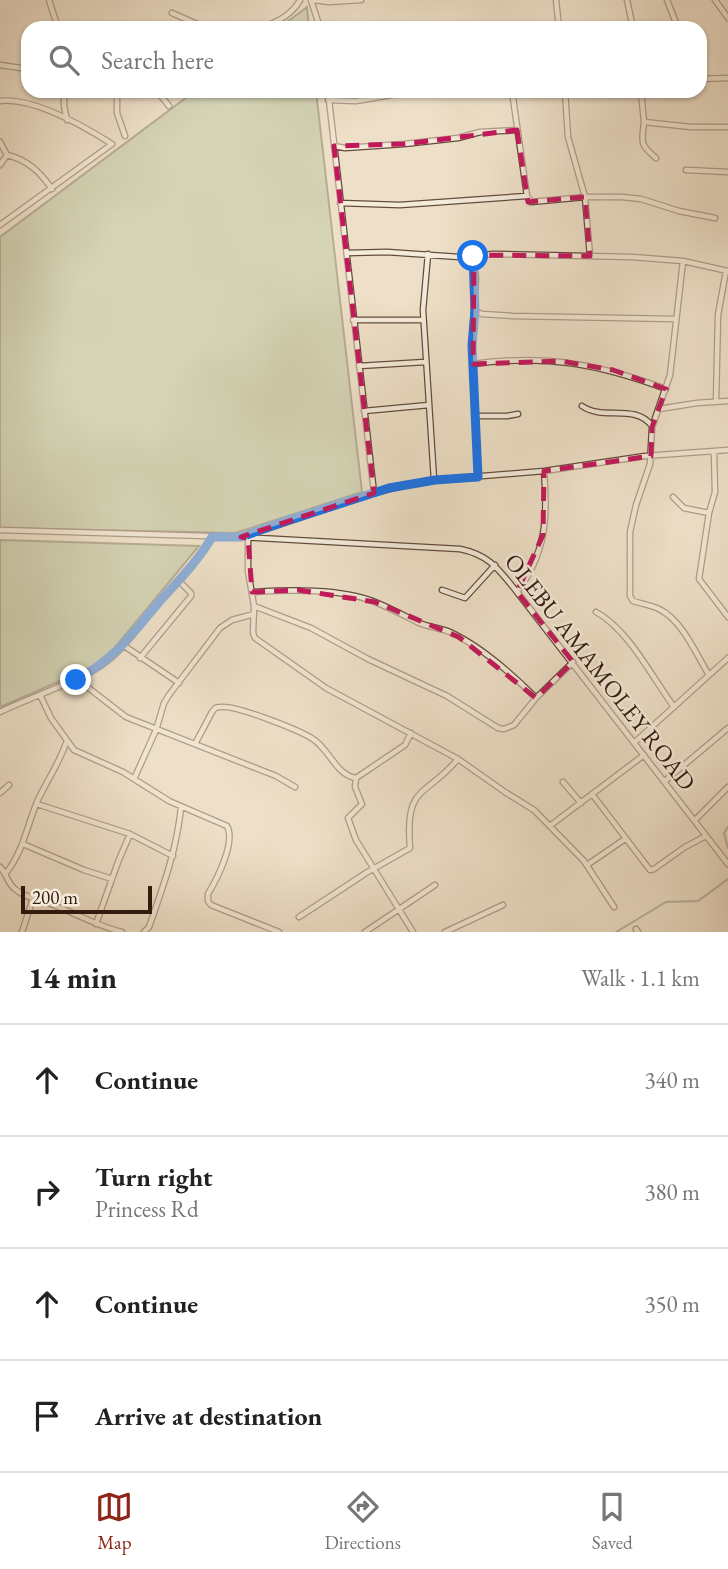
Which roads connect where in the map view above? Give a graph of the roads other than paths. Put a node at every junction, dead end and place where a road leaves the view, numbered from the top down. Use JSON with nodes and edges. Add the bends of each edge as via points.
{"nodes":[{"id":1,"x":49,"y":0,"type":"edge"},
{"id":2,"x":300,"y":0,"type":"edge"},
{"id":3,"x":312,"y":0,"type":"edge"},
{"id":4,"x":362,"y":0,"type":"edge"},
{"id":5,"x":556,"y":0,"type":"edge"},
{"id":6,"x":627,"y":0,"type":"edge"},
{"id":7,"x":667,"y":0,"type":"edge"},
{"id":8,"x":715,"y":0,"type":"edge"},
{"id":9,"x":172,"y":13,"type":"dead end"},
{"id":10,"x":728,"y":18,"type":"edge"},
{"id":11,"x":56,"y":21,"type":"edge"},
{"id":12,"x":190,"y":21,"type":"edge"},
{"id":13,"x":275,"y":21,"type":"edge"},
{"id":14,"x":318,"y":21,"type":"edge"},
{"id":15,"x":558,"y":21,"type":"edge"},
{"id":16,"x":632,"y":21,"type":"edge"},
{"id":17,"x":675,"y":21,"type":"edge"},
{"id":18,"x":0,"y":65,"type":"edge"},
{"id":19,"x":21,"y":68,"type":"edge"},
{"id":20,"x":728,"y":78,"type":"edge"},
{"id":21,"x":707,"y":79,"type":"edge"},
{"id":22,"x":64,"y":98,"type":"edge"},
{"id":23,"x":117,"y":98,"type":"edge"},
{"id":24,"x":163,"y":98,"type":"edge"},
{"id":25,"x":374,"y":98,"type":"edge"},
{"id":26,"x":513,"y":98,"type":"edge"},
{"id":27,"x":565,"y":98,"type":"edge"},
{"id":28,"x":641,"y":98,"type":"edge"},
{"id":29,"x":328,"y":100,"type":"joint"},
{"id":30,"x":0,"y":101,"type":"edge"},
{"id":31,"x":169,"y":106,"type":"dead end"},
{"id":32,"x":67,"y":120,"type":"junction"},
{"id":33,"x":644,"y":122,"type":"junction"},
{"id":34,"x":728,"y":127,"type":"edge"},
{"id":35,"x":517,"y":130,"type":"junction"},
{"id":36,"x":125,"y":136,"type":"dead end"},
{"id":37,"x":0,"y":142,"type":"edge"},
{"id":38,"x":334,"y":146,"type":"junction"},
{"id":39,"x":7,"y":155,"type":"junction"},
{"id":40,"x":656,"y":158,"type":"dead end"},
{"id":41,"x":0,"y":165,"type":"edge"},
{"id":42,"x":685,"y":170,"type":"dead end"},
{"id":43,"x":728,"y":173,"type":"edge"},
{"id":44,"x":52,"y":189,"type":"junction"},
{"id":45,"x":527,"y":196,"type":"junction"},
{"id":46,"x":585,"y":197,"type":"junction"},
{"id":47,"x":340,"y":203,"type":"junction"},
{"id":48,"x":715,"y":218,"type":"dead end"},
{"id":49,"x":0,"y":225,"type":"edge"},
{"id":50,"x":347,"y":253,"type":"junction"},
{"id":51,"x":428,"y":254,"type":"junction"},
{"id":52,"x":473,"y":256,"type":"junction"},
{"id":53,"x":590,"y":256,"type":"junction"},
{"id":54,"x":682,"y":261,"type":"junction"},
{"id":55,"x":727,"y":271,"type":"edge"},
{"id":56,"x":475,"y":311,"type":"junction"},
{"id":57,"x":354,"y":320,"type":"junction"},
{"id":58,"x":423,"y":320,"type":"junction"},
{"id":59,"x":676,"y":320,"type":"junction"},
{"id":60,"x":425,"y":362,"type":"junction"},
{"id":61,"x":473,"y":364,"type":"junction"},
{"id":62,"x":359,"y":366,"type":"junction"},
{"id":63,"x":666,"y":389,"type":"junction"},
{"id":64,"x":728,"y":401,"type":"edge"},
{"id":65,"x":716,"y":402,"type":"junction"},
{"id":66,"x":429,"y":405,"type":"junction"},
{"id":67,"x":582,"y":407,"type":"dead end"},
{"id":68,"x":659,"y":409,"type":"junction"},
{"id":69,"x":364,"y":411,"type":"junction"},
{"id":70,"x":518,"y":414,"type":"dead end"},
{"id":71,"x":477,"y":416,"type":"junction"},
{"id":72,"x":652,"y":427,"type":"junction"},
{"id":73,"x":728,"y":450,"type":"edge"},
{"id":74,"x":714,"y":453,"type":"junction"},
{"id":75,"x":650,"y":456,"type":"junction"},
{"id":76,"x":544,"y":471,"type":"junction"},
{"id":77,"x":478,"y":477,"type":"junction"},
{"id":78,"x":435,"y":480,"type":"junction"},
{"id":79,"x":374,"y":493,"type":"junction"},
{"id":80,"x":673,"y":497,"type":"dead end"},
{"id":81,"x":709,"y":513,"type":"junction"},
{"id":82,"x":0,"y":530,"type":"edge"},
{"id":83,"x":212,"y":537,"type":"junction"},
{"id":84,"x":241,"y":537,"type":"junction"},
{"id":85,"x":248,"y":538,"type":"junction"},
{"id":86,"x":495,"y":565,"type":"junction"},
{"id":87,"x":179,"y":581,"type":"junction"},
{"id":88,"x":442,"y":590,"type":"dead end"},
{"id":89,"x":252,"y":592,"type":"junction"},
{"id":90,"x":517,"y":592,"type":"junction"},
{"id":91,"x":254,"y":606,"type":"junction"},
{"id":92,"x":596,"y":612,"type":"dead end"},
{"id":93,"x":254,"y":614,"type":"junction"},
{"id":94,"x":728,"y":617,"type":"edge"},
{"id":95,"x":123,"y":645,"type":"junction"},
{"id":96,"x":140,"y":658,"type":"junction"},
{"id":97,"x":728,"y":658,"type":"edge"},
{"id":98,"x":573,"y":662,"type":"junction"},
{"id":99,"x":709,"y":675,"type":"junction"},
{"id":100,"x":76,"y":680,"type":"junction"},
{"id":101,"x":179,"y":683,"type":"junction"},
{"id":102,"x":40,"y":695,"type":"junction"},
{"id":103,"x":536,"y":698,"type":"junction"},
{"id":104,"x":674,"y":706,"type":"junction"},
{"id":105,"x":0,"y":712,"type":"edge"},
{"id":106,"x":728,"y":728,"type":"edge"},
{"id":107,"x":156,"y":730,"type":"junction"},
{"id":108,"x":411,"y":733,"type":"junction"},
{"id":109,"x":66,"y":742,"type":"junction"},
{"id":110,"x":635,"y":742,"type":"junction"},
{"id":111,"x":195,"y":744,"type":"junction"},
{"id":112,"x":644,"y":755,"type":"junction"},
{"id":113,"x":458,"y":759,"type":"junction"},
{"id":114,"x":356,"y":778,"type":"junction"},
{"id":115,"x":134,"y":779,"type":"junction"},
{"id":116,"x":665,"y":781,"type":"junction"},
{"id":117,"x":564,"y":782,"type":"dead end"},
{"id":118,"x":9,"y":785,"type":"dead end"},
{"id":119,"x":295,"y":787,"type":"dead end"},
{"id":120,"x":728,"y":787,"type":"edge"},
{"id":121,"x":0,"y":793,"type":"edge"},
{"id":122,"x":592,"y":794,"type":"junction"},
{"id":123,"x":581,"y":803,"type":"junction"},
{"id":124,"x":37,"y":804,"type":"junction"},
{"id":125,"x":181,"y":807,"type":"junction"},
{"id":126,"x":695,"y":820,"type":"junction"},
{"id":127,"x":551,"y":825,"type":"junction"},
{"id":128,"x":131,"y":834,"type":"junction"},
{"id":129,"x":706,"y":836,"type":"junction"},
{"id":130,"x":625,"y":839,"type":"junction"},
{"id":131,"x":23,"y":844,"type":"junction"},
{"id":132,"x":173,"y":856,"type":"junction"},
{"id":133,"x":728,"y":864,"type":"edge"},
{"id":134,"x":587,"y":865,"type":"junction"},
{"id":135,"x":0,"y":867,"type":"edge"},
{"id":136,"x":375,"y":868,"type":"junction"},
{"id":137,"x":6,"y":873,"type":"junction"},
{"id":138,"x":111,"y":879,"type":"junction"},
{"id":139,"x":435,"y":885,"type":"dead end"},
{"id":140,"x":33,"y":898,"type":"junction"},
{"id":141,"x":503,"y":905,"type":"dead end"},
{"id":142,"x":614,"y":907,"type":"dead end"},
{"id":143,"x":399,"y":909,"type":"junction"},
{"id":144,"x":299,"y":917,"type":"dead end"},
{"id":145,"x":96,"y":924,"type":"junction"},
{"id":146,"x":22,"y":932,"type":"edge"},
{"id":147,"x":122,"y":932,"type":"edge"},
{"id":148,"x":144,"y":932,"type":"edge"},
{"id":149,"x":279,"y":932,"type":"edge"},
{"id":150,"x":365,"y":932,"type":"edge"},
{"id":151,"x":413,"y":932,"type":"edge"},
{"id":152,"x":445,"y":932,"type":"edge"}],
"edges":[{"from":1,"to":11,"type":"street"},
{"from":2,"to":13,"type":"street"},
{"from":3,"to":4,"type":"street"},
{"from":3,"to":14,"type":"street"},
{"from":5,"to":15,"type":"street"},
{"from":6,"to":16,"type":"street"},
{"from":7,"to":17,"type":"street"},
{"from":8,"to":10,"type":"street"},
{"from":9,"to":12,"type":"street"},
{"from":18,"to":19,"type":"street"},
{"from":20,"to":21,"type":"street"},
{"from":22,"to":32,"type":"street"},
{"from":23,"to":36,"type":"street"},
{"from":24,"to":31,"type":"street"},
{"from":25,"to":29,"type":"street"},
{"from":26,"to":35,"type":"street"},
{"from":27,"to":46,"type":"street","via":[[568,137]]},
{"from":28,"to":33,"type":"street"},
{"from":29,"to":38,"type":"street"},
{"from":30,"to":32,"type":"street","via":[[27,104]]},
{"from":32,"to":44,"type":"street","via":[[113,144]]},
{"from":33,"to":34,"type":"street"},
{"from":33,"to":40,"type":"street","via":[[644,150]]},
{"from":35,"to":38,"type":"street","via":[[404,144]]},
{"from":35,"to":45,"type":"street"},
{"from":37,"to":39,"type":"street"},
{"from":38,"to":47,"type":"street"},
{"from":39,"to":41,"type":"street"},
{"from":39,"to":44,"type":"street","via":[[27,162]]},
{"from":42,"to":43,"type":"street"},
{"from":44,"to":49,"type":"street"},
{"from":45,"to":46,"type":"street","via":[[531,202]]},
{"from":45,"to":47,"type":"street","via":[[400,205]]},
{"from":46,"to":48,"type":"street","via":[[641,199]]},
{"from":46,"to":53,"type":"street"},
{"from":47,"to":50,"type":"street"},
{"from":50,"to":51,"type":"street"},
{"from":50,"to":57,"type":"street"},
{"from":51,"to":52,"type":"street"},
{"from":51,"to":58,"type":"street"},
{"from":52,"to":53,"type":"street"},
{"from":52,"to":56,"type":"street"},
{"from":53,"to":54,"type":"street"},
{"from":54,"to":55,"type":"street"},
{"from":54,"to":59,"type":"street"},
{"from":55,"to":65,"type":"street","via":[[718,315]]},
{"from":56,"to":59,"type":"street"},
{"from":56,"to":61,"type":"street"},
{"from":57,"to":58,"type":"street"},
{"from":57,"to":62,"type":"street"},
{"from":58,"to":60,"type":"street"},
{"from":59,"to":63,"type":"street"},
{"from":60,"to":62,"type":"street"},
{"from":60,"to":66,"type":"street"},
{"from":61,"to":63,"type":"street","via":[[560,361],[614,370]]},
{"from":61,"to":71,"type":"street"},
{"from":62,"to":69,"type":"street"},
{"from":63,"to":68,"type":"street"},
{"from":64,"to":65,"type":"street"},
{"from":65,"to":68,"type":"street"},
{"from":66,"to":69,"type":"street"},
{"from":66,"to":78,"type":"street"},
{"from":67,"to":72,"type":"street","via":[[635,414]]},
{"from":68,"to":72,"type":"street"},
{"from":69,"to":79,"type":"street"},
{"from":70,"to":71,"type":"street"},
{"from":71,"to":77,"type":"street"},
{"from":72,"to":75,"type":"street"},
{"from":73,"to":74,"type":"street"},
{"from":74,"to":75,"type":"street"},
{"from":74,"to":81,"type":"street","via":[[715,492]]},
{"from":75,"to":76,"type":"street"},
{"from":75,"to":99,"type":"street","via":[[630,532],[630,596],[634,602],[667,613]]},
{"from":76,"to":77,"type":"street"},
{"from":76,"to":90,"type":"street","via":[[547,514],[543,536],[533,568]]},
{"from":77,"to":78,"type":"street"},
{"from":78,"to":79,"type":"street"},
{"from":79,"to":84,"type":"street"},
{"from":80,"to":81,"type":"street","via":[[684,508]]},
{"from":81,"to":94,"type":"street","via":[[699,579]]},
{"from":82,"to":83,"type":"street","name":"OLEBU AMAMOLEY ROAD"},
{"from":83,"to":84,"type":"street","name":"OLEBU AMAMOLEY ROAD"},
{"from":83,"to":87,"type":"street"},
{"from":84,"to":85,"type":"street","name":"OLEBU AMAMOLEY ROAD"},
{"from":85,"to":86,"type":"street","name":"OLEBU AMAMOLEY ROAD","via":[[460,549],[481,554]]},
{"from":85,"to":89,"type":"street"},
{"from":86,"to":88,"type":"street","via":[[465,598]]},
{"from":86,"to":90,"type":"street","name":"OLEBU AMAMOLEY ROAD"},
{"from":87,"to":95,"type":"street"},
{"from":87,"to":96,"type":"street","via":[[191,596]]},
{"from":89,"to":91,"type":"street"},
{"from":89,"to":103,"type":"street","via":[[298,590],[375,602],[459,637],[510,672]]},
{"from":90,"to":98,"type":"street","name":"OLEBU AMAMOLEY ROAD"},
{"from":91,"to":93,"type":"street"},
{"from":91,"to":103,"type":"street","via":[[311,628],[447,696],[498,728],[513,726]]},
{"from":92,"to":104,"type":"street","via":[[627,641]]},
{"from":93,"to":101,"type":"street","via":[[220,628]]},
{"from":93,"to":108,"type":"street","via":[[253,634],[258,640],[326,688]]},
{"from":95,"to":96,"type":"street"},
{"from":95,"to":100,"type":"street","via":[[104,664]]},
{"from":96,"to":101,"type":"street"},
{"from":97,"to":99,"type":"street"},
{"from":98,"to":103,"type":"street"},
{"from":98,"to":110,"type":"street","name":"OLEBU AMAMOLEY ROAD"},
{"from":99,"to":104,"type":"street"},
{"from":100,"to":102,"type":"street"},
{"from":100,"to":107,"type":"street","via":[[126,717]]},
{"from":101,"to":107,"type":"street","via":[[164,703]]},
{"from":102,"to":105,"type":"street"},
{"from":102,"to":109,"type":"street"},
{"from":104,"to":110,"type":"street"},
{"from":106,"to":116,"type":"street"},
{"from":107,"to":111,"type":"street"},
{"from":107,"to":115,"type":"street"},
{"from":108,"to":113,"type":"street"},
{"from":108,"to":114,"type":"street","via":[[405,745]]},
{"from":109,"to":115,"type":"street","via":[[84,756]]},
{"from":109,"to":124,"type":"street"},
{"from":110,"to":112,"type":"street","name":"OLEBU AMAMOLEY ROAD"},
{"from":111,"to":114,"type":"street","via":[[212,712],[223,706],[313,739],[344,773]]},
{"from":111,"to":119,"type":"street"},
{"from":112,"to":116,"type":"street","name":"OLEBU AMAMOLEY ROAD"},
{"from":112,"to":122,"type":"street"},
{"from":113,"to":127,"type":"street"},
{"from":113,"to":136,"type":"street","via":[[415,798],[409,816],[410,848]]},
{"from":114,"to":136,"type":"street","via":[[362,804],[350,813],[349,824]]},
{"from":115,"to":125,"type":"street"},
{"from":116,"to":126,"type":"street","name":"OLEBU AMAMOLEY ROAD"},
{"from":117,"to":123,"type":"street"},
{"from":118,"to":121,"type":"street"},
{"from":120,"to":126,"type":"street"},
{"from":122,"to":123,"type":"street"},
{"from":122,"to":130,"type":"street"},
{"from":123,"to":127,"type":"street"},
{"from":124,"to":128,"type":"street"},
{"from":124,"to":131,"type":"street"},
{"from":125,"to":132,"type":"street"},
{"from":125,"to":149,"type":"street","via":[[224,824],[230,832],[230,843],[208,894],[209,904]]},
{"from":126,"to":129,"type":"street","name":"OLEBU AMAMOLEY ROAD"},
{"from":127,"to":134,"type":"street"},
{"from":128,"to":132,"type":"street"},
{"from":128,"to":138,"type":"street"},
{"from":129,"to":130,"type":"street","via":[[650,870]]},
{"from":129,"to":133,"type":"street","name":"OLEBU AMAMOLEY ROAD"},
{"from":130,"to":134,"type":"street"},
{"from":131,"to":137,"type":"street"},
{"from":131,"to":138,"type":"street"},
{"from":132,"to":148,"type":"street"},
{"from":134,"to":142,"type":"street"},
{"from":135,"to":137,"type":"street"},
{"from":136,"to":143,"type":"street"},
{"from":136,"to":144,"type":"street"},
{"from":137,"to":140,"type":"street","via":[[15,889]]},
{"from":138,"to":145,"type":"street"},
{"from":139,"to":143,"type":"street"},
{"from":140,"to":145,"type":"street"},
{"from":140,"to":146,"type":"street"},
{"from":141,"to":152,"type":"street"},
{"from":143,"to":150,"type":"street"},
{"from":143,"to":151,"type":"street"},
{"from":145,"to":147,"type":"street"}]}
